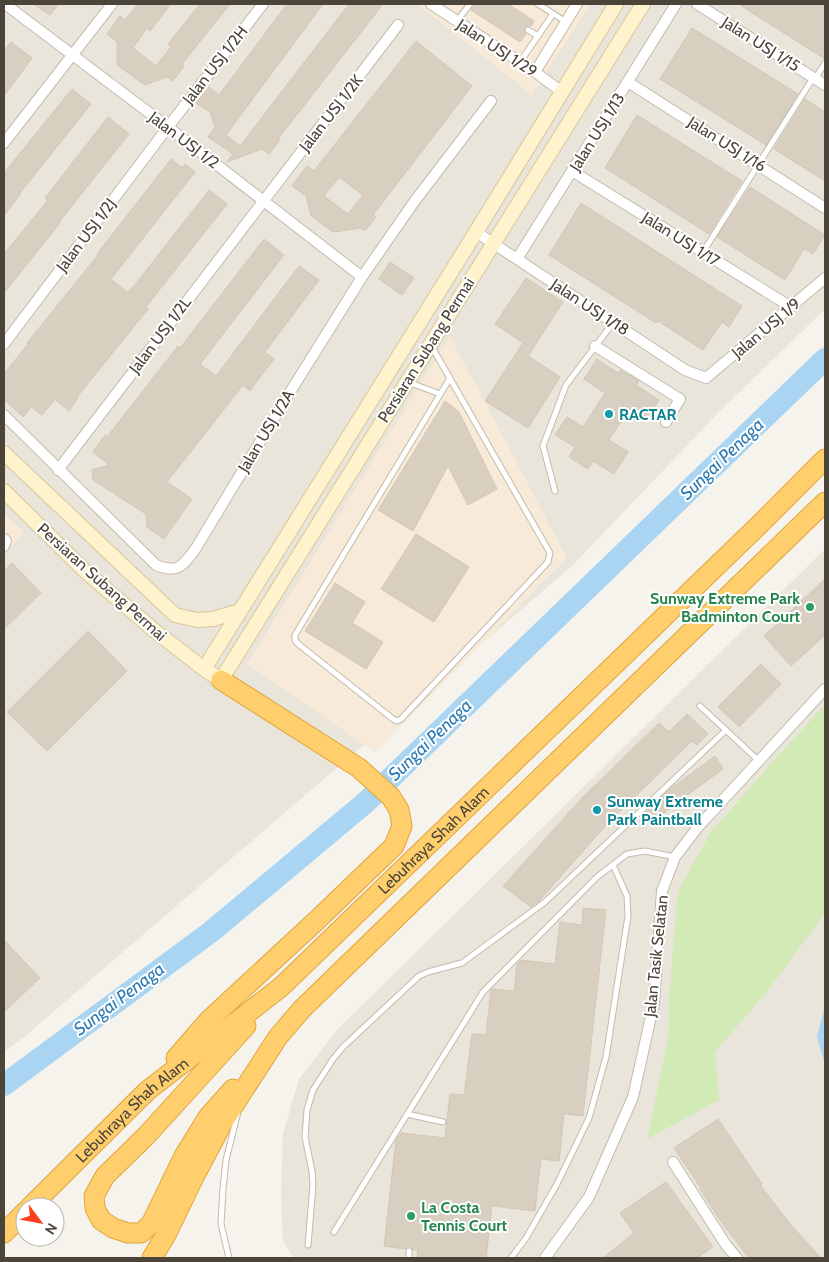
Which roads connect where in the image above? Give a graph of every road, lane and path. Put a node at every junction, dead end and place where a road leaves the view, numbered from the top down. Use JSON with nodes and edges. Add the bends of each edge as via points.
{"nodes":[{"id":1,"x":5,"y":4,"type":"edge"},
{"id":2,"x":112,"y":4,"type":"edge"},
{"id":3,"x":263,"y":4,"type":"edge"},
{"id":4,"x":431,"y":4,"type":"edge"},
{"id":5,"x":470,"y":4,"type":"edge"},
{"id":6,"x":538,"y":4,"type":"edge"},
{"id":7,"x":578,"y":4,"type":"edge"},
{"id":8,"x":616,"y":4,"type":"edge"},
{"id":9,"x":643,"y":4,"type":"edge"},
{"id":10,"x":676,"y":4,"type":"edge"},
{"id":11,"x":697,"y":4,"type":"edge"},
{"id":12,"x":553,"y":14,"type":"junction"},
{"id":13,"x":457,"y":22,"type":"junction"},
{"id":14,"x":566,"y":22,"type":"junction"},
{"id":15,"x":398,"y":25,"type":"dead end"},
{"id":16,"x":528,"y":30,"type":"dead end"},
{"id":17,"x":538,"y":36,"type":"junction"},
{"id":18,"x":72,"y":55,"type":"junction"},
{"id":19,"x":520,"y":62,"type":"junction"},
{"id":20,"x":825,"y":63,"type":"edge"},
{"id":21,"x":535,"y":72,"type":"junction"},
{"id":22,"x":815,"y":78,"type":"junction"},
{"id":23,"x":628,"y":82,"type":"junction"},
{"id":24,"x":825,"y":85,"type":"edge"},
{"id":25,"x":562,"y":92,"type":"junction"},
{"id":26,"x":491,"y":101,"type":"dead end"},
{"id":27,"x":168,"y":127,"type":"junction"},
{"id":28,"x":4,"y":143,"type":"edge"},
{"id":29,"x":759,"y":164,"type":"junction"},
{"id":30,"x":572,"y":171,"type":"junction"},
{"id":31,"x":263,"y":201,"type":"junction"},
{"id":32,"x":825,"y":208,"type":"edge"},
{"id":33,"x":476,"y":232,"type":"junction"},
{"id":34,"x":493,"y":243,"type":"junction"},
{"id":35,"x":703,"y":252,"type":"junction"},
{"id":36,"x":516,"y":259,"type":"junction"},
{"id":37,"x":362,"y":278,"type":"junction"},
{"id":38,"x":825,"y":278,"type":"edge"},
{"id":39,"x":790,"y":307,"type":"junction"},
{"id":40,"x":613,"y":323,"type":"junction"},
{"id":41,"x":4,"y":344,"type":"edge"},
{"id":42,"x":430,"y":344,"type":"junction"},
{"id":43,"x":595,"y":346,"type":"junction"},
{"id":44,"x":450,"y":378,"type":"junction"},
{"id":45,"x":706,"y":378,"type":"joint"},
{"id":46,"x":407,"y":382,"type":"junction"},
{"id":47,"x":440,"y":394,"type":"junction"},
{"id":48,"x":4,"y":415,"type":"edge"},
{"id":49,"x":666,"y":422,"type":"dead end"},
{"id":50,"x":825,"y":446,"type":"edge"},
{"id":51,"x":4,"y":453,"type":"edge"},
{"id":52,"x":825,"y":459,"type":"edge"},
{"id":53,"x":58,"y":470,"type":"junction"},
{"id":54,"x":4,"y":491,"type":"edge"},
{"id":55,"x":555,"y":492,"type":"dead end"},
{"id":56,"x":825,"y":502,"type":"edge"},
{"id":57,"x":757,"y":527,"type":"junction"},
{"id":58,"x":240,"y":611,"type":"junction"},
{"id":59,"x":204,"y":669,"type":"junction"},
{"id":60,"x":221,"y":680,"type":"junction"},
{"id":61,"x":825,"y":689,"type":"edge"},
{"id":62,"x":700,"y":706,"type":"dead end"},
{"id":63,"x":726,"y":730,"type":"junction"},
{"id":64,"x":759,"y":761,"type":"junction"},
{"id":65,"x":675,"y":857,"type":"junction"},
{"id":66,"x":612,"y":865,"type":"junction"},
{"id":67,"x":281,"y":987,"type":"junction"},
{"id":68,"x":278,"y":1037,"type":"junction"},
{"id":69,"x":244,"y":1087,"type":"junction"},
{"id":70,"x":148,"y":1091,"type":"junction"},
{"id":71,"x":406,"y":1114,"type":"junction"},
{"id":72,"x":442,"y":1122,"type":"dead end"},
{"id":73,"x":673,"y":1162,"type":"dead end"},
{"id":74,"x":40,"y":1197,"type":"edge"},
{"id":75,"x":15,"y":1222,"type":"edge"},
{"id":76,"x":4,"y":1232,"type":"edge"},
{"id":77,"x":334,"y":1232,"type":"dead end"},
{"id":78,"x":308,"y":1245,"type":"dead end"},
{"id":79,"x":410,"y":1251,"type":"dead end"},
{"id":80,"x":152,"y":1258,"type":"edge"},
{"id":81,"x":229,"y":1258,"type":"edge"},
{"id":82,"x":409,"y":1258,"type":"edge"},
{"id":83,"x":511,"y":1258,"type":"edge"},
{"id":84,"x":545,"y":1258,"type":"edge"},
{"id":85,"x":737,"y":1258,"type":"edge"}],
"edges":[{"from":1,"to":18,"type":"street","name":"Jalan USJ 1/2"},
{"from":2,"to":18,"type":"street"},
{"from":3,"to":27,"type":"street","name":"Jalan USJ 1/2H"},
{"from":4,"to":13,"type":"street","name":"Jalan USJ 1/29"},
{"from":5,"to":13,"type":"lane"},
{"from":6,"to":12,"type":"lane"},
{"from":7,"to":14,"type":"street"},
{"from":8,"to":25,"type":"main road","name":"Persiaran Subang Permai"},
{"from":9,"to":34,"type":"main road","name":"Persiaran Subang Permai"},
{"from":10,"to":23,"type":"street","name":"Jalan USJ 1/13"},
{"from":11,"to":22,"type":"street","name":"Jalan USJ 1/15"},
{"from":12,"to":14,"type":"lane"},
{"from":12,"to":17,"type":"lane"},
{"from":13,"to":19,"type":"street","name":"Jalan USJ 1/29"},
{"from":14,"to":21,"type":"street"},
{"from":15,"to":31,"type":"street","name":"Jalan USJ 1/2K"},
{"from":16,"to":17,"type":"lane"},
{"from":17,"to":19,"type":"lane"},
{"from":18,"to":27,"type":"street","name":"Jalan USJ 1/2"},
{"from":18,"to":28,"type":"street"},
{"from":19,"to":21,"type":"street","name":"Jalan USJ 1/29"},
{"from":20,"to":22,"type":"lane"},
{"from":21,"to":25,"type":"street","name":"Jalan USJ 1/29"},
{"from":22,"to":24,"type":"street","name":"Jalan USJ 1/15"},
{"from":22,"to":29,"type":"lane"},
{"from":23,"to":29,"type":"street","name":"Jalan USJ 1/16"},
{"from":23,"to":30,"type":"street","name":"Jalan USJ 1/13"},
{"from":25,"to":33,"type":"main road","name":"Persiaran Subang Permai"},
{"from":26,"to":37,"type":"street","name":"Jalan USJ 1/2A"},
{"from":27,"to":31,"type":"street","name":"Jalan USJ 1/2"},
{"from":27,"to":41,"type":"street","name":"Jalan USJ 1/2J"},
{"from":29,"to":32,"type":"street","name":"Jalan USJ 1/16"},
{"from":29,"to":35,"type":"lane"},
{"from":30,"to":35,"type":"street","name":"Jalan USJ 1/17"},
{"from":30,"to":36,"type":"street","name":"Jalan USJ 1/13"},
{"from":31,"to":37,"type":"street","name":"Jalan USJ 1/2"},
{"from":31,"to":53,"type":"street","name":"Jalan USJ 1/2L"},
{"from":33,"to":34,"type":"street","name":"Jalan USJ 1/18"},
{"from":33,"to":58,"type":"main road","name":"Persiaran Subang Permai"},
{"from":34,"to":36,"type":"street","name":"Jalan USJ 1/18"},
{"from":34,"to":42,"type":"main road","name":"Persiaran Subang Permai"},
{"from":35,"to":39,"type":"street","name":"Jalan USJ 1/17"},
{"from":36,"to":40,"type":"street","name":"Jalan USJ 1/18"},
{"from":37,"to":53,"type":"street","name":"Jalan USJ 1/2A","via":[[184,564],[175,569],[156,565]]},
{"from":38,"to":39,"type":"street","name":"Jalan USJ 1/9"},
{"from":39,"to":45,"type":"street","name":"Jalan USJ 1/9"},
{"from":40,"to":43,"type":"lane"},
{"from":40,"to":45,"type":"street","name":"Jalan USJ 1/18","via":[[685,370]]},
{"from":42,"to":44,"type":"lane"},
{"from":42,"to":46,"type":"main road","name":"Persiaran Subang Permai"},
{"from":43,"to":49,"type":"street","via":[[680,399]]},
{"from":43,"to":55,"type":"lane","via":[[566,385],[543,446]]},
{"from":44,"to":47,"type":"lane"},
{"from":44,"to":47,"type":"lane","via":[[550,558],[397,721],[297,643],[295,635]]},
{"from":46,"to":47,"type":"lane"},
{"from":46,"to":60,"type":"main road","name":"Persiaran Subang Permai"},
{"from":48,"to":53,"type":"street","name":"Jalan USJ 1/2A"},
{"from":50,"to":57,"type":"highway"},
{"from":51,"to":58,"type":"main road","name":"Persiaran Subang Permai","via":[[175,615],[213,620]]},
{"from":52,"to":57,"type":"highway","name":"Lebuhraya Shah Alam"},
{"from":54,"to":59,"type":"main road","name":"Persiaran Subang Permai","via":[[86,572]]},
{"from":56,"to":68,"type":"highway","name":"Lebuhraya Shah Alam","via":[[309,1003]]},
{"from":57,"to":67,"type":"highway","name":"Lebuhraya Shah Alam"},
{"from":58,"to":59,"type":"main road","name":"Persiaran Subang Permai"},
{"from":59,"to":60,"type":"main road","name":"Persiaran Subang Permai"},
{"from":60,"to":70,"type":"highway","via":[[359,768],[391,797],[399,810],[402,826],[394,846],[209,1020]]},
{"from":61,"to":64,"type":"street","name":"Jalan Tasik Selatan"},
{"from":62,"to":63,"type":"lane"},
{"from":63,"to":64,"type":"lane"},
{"from":63,"to":78,"type":"lane","via":[[545,902],[462,963],[419,976],[333,1059],[313,1090],[304,1137],[312,1171]]},
{"from":64,"to":65,"type":"street","name":"Jalan Tasik Selatan"},
{"from":65,"to":66,"type":"lane","via":[[645,851],[626,854]]},
{"from":65,"to":84,"type":"street","name":"Jalan Tasik Selatan","via":[[662,890],[654,1003],[633,1097],[589,1197]]},
{"from":66,"to":71,"type":"lane","via":[[483,992]]},
{"from":66,"to":83,"type":"lane","via":[[627,896],[628,916],[606,1057],[589,1118],[557,1184]]},
{"from":67,"to":68,"type":"highway","via":[[146,1136],[105,1176],[94,1196],[101,1220],[128,1233],[141,1233],[151,1224],[184,1156],[208,1117]]},
{"from":67,"to":70,"type":"highway","name":"Lebuhraya Shah Alam"},
{"from":68,"to":69,"type":"highway","name":"Lebuhraya Shah Alam"},
{"from":69,"to":80,"type":"highway","name":"Lebuhraya Shah Alam"},
{"from":69,"to":81,"type":"lane","via":[[226,1160],[223,1189],[221,1224]]},
{"from":70,"to":74,"type":"highway","name":"Lebuhraya Shah Alam"},
{"from":71,"to":72,"type":"lane"},
{"from":71,"to":77,"type":"lane"},
{"from":73,"to":85,"type":"street"},
{"from":75,"to":76,"type":"highway"},
{"from":79,"to":82,"type":"lane"}]}
